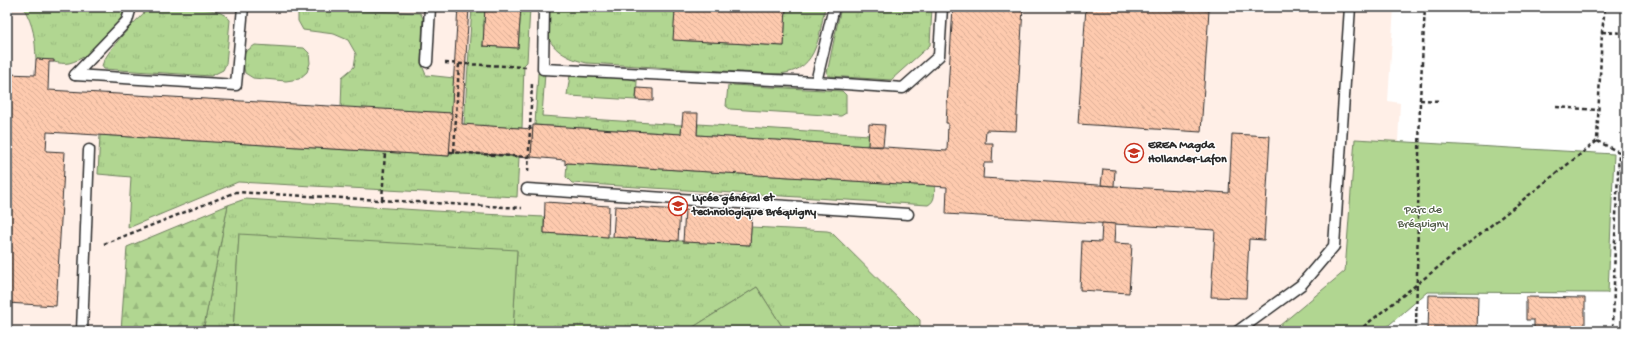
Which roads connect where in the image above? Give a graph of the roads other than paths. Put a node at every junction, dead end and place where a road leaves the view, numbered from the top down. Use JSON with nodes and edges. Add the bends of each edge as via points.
{"nodes":[{"id":1,"x":131,"y":7,"type":"edge"},
{"id":2,"x":243,"y":7,"type":"edge"},
{"id":3,"x":430,"y":7,"type":"edge"},
{"id":4,"x":544,"y":7,"type":"edge"},
{"id":5,"x":834,"y":7,"type":"edge"},
{"id":6,"x":942,"y":7,"type":"edge"},
{"id":7,"x":1350,"y":7,"type":"edge"},
{"id":8,"x":427,"y":62,"type":"road end"},
{"id":9,"x":816,"y":82,"type":"junction"},
{"id":10,"x":89,"y":150,"type":"dead end"},
{"id":11,"x":527,"y":189,"type":"road end"},
{"id":12,"x":908,"y":214,"type":"dead end"},
{"id":13,"x":82,"y":331,"type":"edge"},
{"id":14,"x":1238,"y":331,"type":"edge"}],
"edges":[{"from":1,"to":2,"type":"lane","via":[[127,21],[75,76],[236,85]]},
{"from":3,"to":8,"type":"lane"},
{"from":4,"to":9,"type":"lane","via":[[538,68]]},
{"from":5,"to":9,"type":"lane"},
{"from":6,"to":9,"type":"lane","via":[[939,56],[903,88]]},
{"from":7,"to":14,"type":"lane","via":[[1334,246],[1301,285]]},
{"from":10,"to":13,"type":"lane"},
{"from":11,"to":12,"type":"lane"}]}
